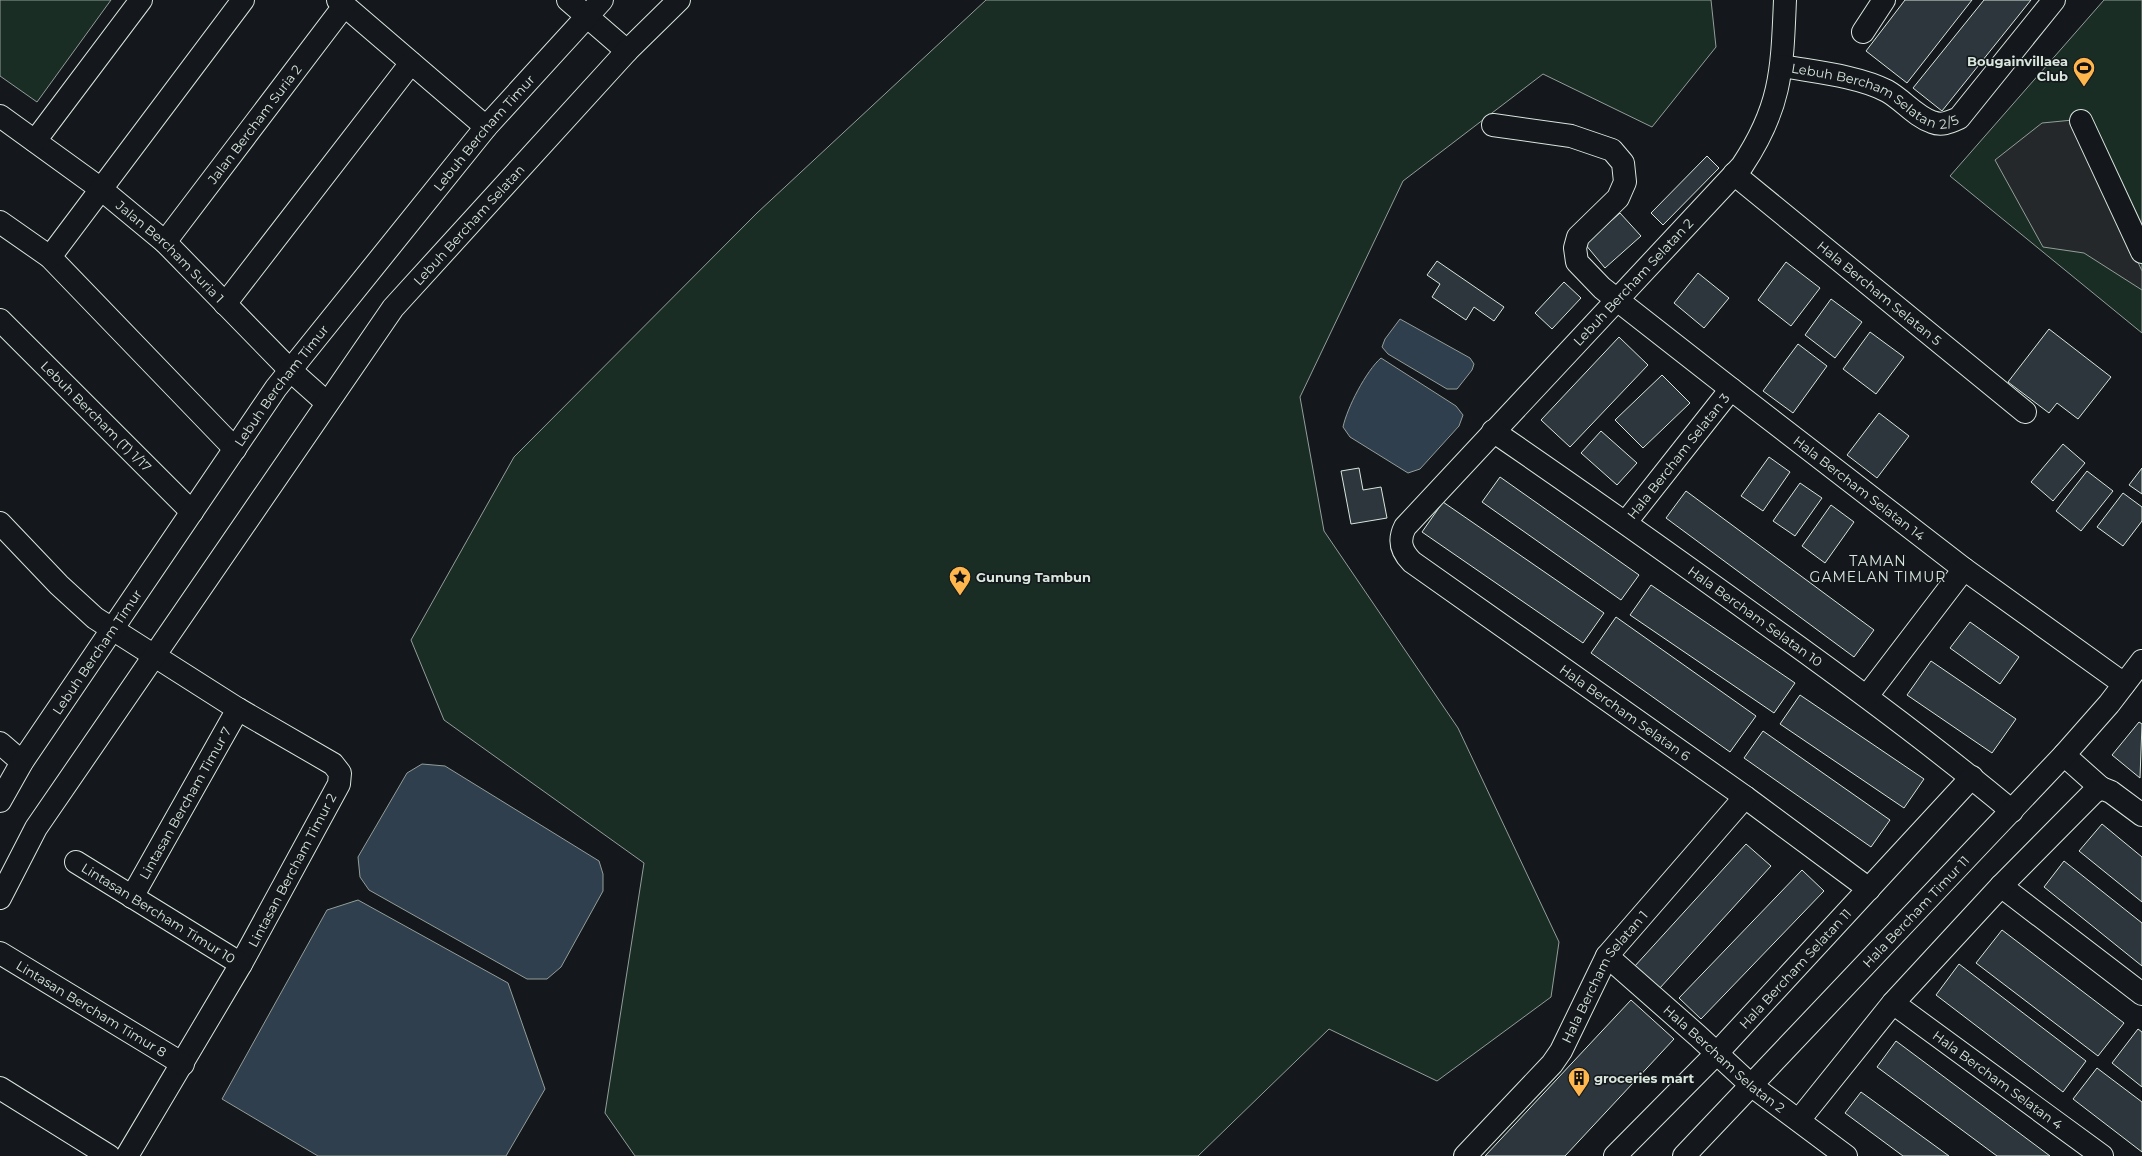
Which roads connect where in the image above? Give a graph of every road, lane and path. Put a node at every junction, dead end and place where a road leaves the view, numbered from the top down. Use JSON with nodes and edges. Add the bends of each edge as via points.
{"nodes":[{"id":1,"x":141,"y":0,"type":"edge"},
{"id":2,"x":243,"y":0,"type":"edge"},
{"id":3,"x":568,"y":0,"type":"edge"},
{"id":4,"x":602,"y":0,"type":"edge"},
{"id":5,"x":679,"y":0,"type":"edge"},
{"id":6,"x":1785,"y":0,"type":"edge"},
{"id":7,"x":1884,"y":0,"type":"edge"},
{"id":8,"x":2054,"y":0,"type":"edge"},
{"id":9,"x":341,"y":3,"type":"edge"},
{"id":10,"x":587,"y":17,"type":"junction"},
{"id":11,"x":1863,"y":32,"type":"dead end"},
{"id":12,"x":627,"y":51,"type":"junction"},
{"id":13,"x":411,"y":63,"type":"junction"},
{"id":14,"x":1782,"y":66,"type":"junction"},
{"id":15,"x":0,"y":116,"type":"edge"},
{"id":16,"x":2082,"y":121,"type":"dead end"},
{"id":17,"x":1494,"y":125,"type":"dead end"},
{"id":18,"x":486,"y":127,"type":"junction"},
{"id":19,"x":35,"y":141,"type":"junction"},
{"id":20,"x":1734,"y":174,"type":"junction"},
{"id":21,"x":101,"y":189,"type":"junction"},
{"id":22,"x":0,"y":222,"type":"edge"},
{"id":23,"x":165,"y":242,"type":"junction"},
{"id":24,"x":2142,"y":252,"type":"edge"},
{"id":25,"x":50,"y":256,"type":"junction"},
{"id":26,"x":1618,"y":299,"type":"junction"},
{"id":27,"x":224,"y":304,"type":"junction"},
{"id":28,"x":0,"y":320,"type":"edge"},
{"id":29,"x":290,"y":370,"type":"junction"},
{"id":30,"x":1731,"y":390,"type":"junction"},
{"id":31,"x":327,"y":403,"type":"junction"},
{"id":32,"x":2025,"y":412,"type":"dead end"},
{"id":33,"x":1493,"y":430,"type":"junction"},
{"id":34,"x":235,"y":449,"type":"junction"},
{"id":35,"x":192,"y":512,"type":"junction"},
{"id":36,"x":1626,"y":522,"type":"junction"},
{"id":37,"x":0,"y":523,"type":"edge"},
{"id":38,"x":1405,"y":527,"type":"joint"},
{"id":39,"x":1964,"y":570,"type":"junction"},
{"id":40,"x":113,"y":629,"type":"junction"},
{"id":41,"x":153,"y":656,"type":"junction"},
{"id":42,"x":2142,"y":661,"type":"edge"},
{"id":43,"x":2124,"y":684,"type":"junction"},
{"id":44,"x":1867,"y":696,"type":"junction"},
{"id":45,"x":238,"y":709,"type":"junction"},
{"id":46,"x":0,"y":743,"type":"edge"},
{"id":47,"x":2064,"y":755,"type":"junction"},
{"id":48,"x":22,"y":762,"type":"junction"},
{"id":49,"x":1972,"y":777,"type":"junction"},
{"id":50,"x":2106,"y":790,"type":"junction"},
{"id":51,"x":1745,"y":797,"type":"junction"},
{"id":52,"x":0,"y":801,"type":"edge"},
{"id":53,"x":2012,"y":811,"type":"junction"},
{"id":54,"x":2142,"y":815,"type":"edge"},
{"id":55,"x":76,"y":862,"type":"dead end"},
{"id":56,"x":2001,"y":886,"type":"junction"},
{"id":57,"x":1869,"y":889,"type":"junction"},
{"id":58,"x":132,"y":897,"type":"junction"},
{"id":59,"x":0,"y":898,"type":"edge"},
{"id":60,"x":0,"y":953,"type":"edge"},
{"id":61,"x":1607,"y":956,"type":"junction"},
{"id":62,"x":241,"y":964,"type":"junction"},
{"id":63,"x":2142,"y":994,"type":"edge"},
{"id":64,"x":1893,"y":1003,"type":"junction"},
{"id":65,"x":1717,"y":1053,"type":"junction"},
{"id":66,"x":183,"y":1064,"type":"junction"},
{"id":67,"x":1752,"y":1086,"type":"junction"},
{"id":68,"x":0,"y":1088,"type":"edge"},
{"id":69,"x":1799,"y":1120,"type":"junction"},
{"id":70,"x":135,"y":1153,"type":"edge"},
{"id":71,"x":1840,"y":1154,"type":"edge"},
{"id":72,"x":109,"y":1156,"type":"edge"},
{"id":73,"x":1465,"y":1156,"type":"edge"},
{"id":74,"x":1616,"y":1156,"type":"edge"},
{"id":75,"x":1684,"y":1156,"type":"edge"},
{"id":76,"x":2102,"y":1156,"type":"edge"}],
"edges":[{"from":1,"to":19,"type":"street"},
{"from":2,"to":21,"type":"street"},
{"from":3,"to":10,"type":"street"},
{"from":4,"to":10,"type":"street","name":"Lebuh Bercham Timur"},
{"from":5,"to":12,"type":"street","name":"Lebuh Bercham Selatan"},
{"from":6,"to":14,"type":"street","name":"Lebuh Bercham Selatan 2"},
{"from":7,"to":11,"type":"street"},
{"from":8,"to":14,"type":"street","name":"Lebuh Bercham Selatan 2/5","via":[[1959,118],[1950,122],[1933,123],[1919,116],[1887,91],[1868,83]]},
{"from":9,"to":13,"type":"street"},
{"from":9,"to":23,"type":"street","name":"Jalan Bercham Suria 2"},
{"from":10,"to":12,"type":"street"},
{"from":10,"to":18,"type":"street","name":"Lebuh Bercham Timur"},
{"from":12,"to":31,"type":"street","name":"Lebuh Bercham Selatan","via":[[393,308]]},
{"from":13,"to":18,"type":"street"},
{"from":13,"to":27,"type":"street"},
{"from":14,"to":20,"type":"street","name":"Lebuh Bercham Selatan 2","via":[[1776,98],[1769,117],[1756,144]]},
{"from":15,"to":19,"type":"street","name":"Jalan Bercham Suria 1"},
{"from":16,"to":24,"type":"street"},
{"from":17,"to":26,"type":"street","name":"Hala Bercham Selatan 14","via":[[1571,136],[1612,150],[1623,163],[1626,182],[1618,198],[1578,237],[1575,248],[1577,262],[1602,288]]},
{"from":18,"to":29,"type":"street","name":"Lebuh Bercham Timur"},
{"from":19,"to":21,"type":"street","name":"Jalan Bercham Suria 1"},
{"from":20,"to":26,"type":"street","name":"Lebuh Bercham Selatan 2"},
{"from":20,"to":32,"type":"street","name":"Hala Bercham Selatan 5"},
{"from":21,"to":23,"type":"street","name":"Jalan Bercham Suria 1"},
{"from":21,"to":25,"type":"street"},
{"from":22,"to":25,"type":"street"},
{"from":23,"to":27,"type":"street","name":"Jalan Bercham Suria 1"},
{"from":25,"to":34,"type":"street"},
{"from":26,"to":30,"type":"street","name":"Hala Bercham Selatan 14"},
{"from":26,"to":33,"type":"street","name":"Lebuh Bercham Selatan 2"},
{"from":27,"to":29,"type":"street","name":"Jalan Bercham Suria 1"},
{"from":28,"to":35,"type":"street","name":"Lebuh Bercham (T) 1/17"},
{"from":29,"to":31,"type":"street","name":"Jalan Bercham Suria 1"},
{"from":29,"to":34,"type":"street","name":"Lebuh Bercham Timur"},
{"from":30,"to":36,"type":"street","name":"Hala Bercham Selatan 3"},
{"from":30,"to":39,"type":"street","name":"Hala Bercham Selatan 14"},
{"from":31,"to":41,"type":"street","name":"Lebuh Bercham Selatan"},
{"from":33,"to":36,"type":"street","name":"Hala Bercham Selatan 10"},
{"from":33,"to":38,"type":"street","name":"Lebuh Bercham Selatan 2"},
{"from":34,"to":35,"type":"street","name":"Lebuh Bercham Timur"},
{"from":35,"to":40,"type":"street","name":"Lebuh Bercham Timur"},
{"from":36,"to":44,"type":"street","name":"Hala Bercham Selatan 10"},
{"from":37,"to":40,"type":"street","name":"Lintasan Bercham Timur 2","via":[[59,585],[95,618]]},
{"from":38,"to":51,"type":"street","name":"Hala Bercham Selatan 6","via":[[1401,535],[1401,545],[1404,554],[1412,562]]},
{"from":39,"to":43,"type":"street","name":"Hala Bercham Selatan 14"},
{"from":39,"to":44,"type":"street"},
{"from":40,"to":41,"type":"street","name":"Lintasan Bercham Timur 2"},
{"from":40,"to":48,"type":"street","name":"Lebuh Bercham Timur"},
{"from":41,"to":45,"type":"street","name":"Lintasan Bercham Timur 2"},
{"from":41,"to":59,"type":"street","via":[[36,828]]},
{"from":42,"to":43,"type":"street","name":"Hala Bercham Timur 11"},
{"from":43,"to":47,"type":"street","name":"Hala Bercham Timur 11"},
{"from":44,"to":49,"type":"street","name":"Hala Bercham Selatan 10"},
{"from":45,"to":58,"type":"street","name":"Lintasan Bercham Timur 7"},
{"from":45,"to":62,"type":"street","name":"Lintasan Bercham Timur 2","via":[[333,764],[338,768],[340,778]]},
{"from":46,"to":48,"type":"street"},
{"from":47,"to":50,"type":"street"},
{"from":47,"to":53,"type":"street","name":"Hala Bercham Timur 11"},
{"from":48,"to":52,"type":"street","name":"Lebuh Bercham Timur"},
{"from":49,"to":53,"type":"street","name":"Hala Bercham Selatan 10"},
{"from":49,"to":57,"type":"street","name":"Hala Bercham Selatan 11"},
{"from":50,"to":54,"type":"street"},
{"from":50,"to":56,"type":"street","via":[[2085,800]]},
{"from":51,"to":57,"type":"street","name":"Hala Bercham Selatan 6"},
{"from":51,"to":61,"type":"street","name":"Hala Bercham Selatan 1"},
{"from":53,"to":67,"type":"street","name":"Hala Bercham Timur 11"},
{"from":55,"to":58,"type":"street","name":"Lintasan Bercham Timur 10"},
{"from":56,"to":63,"type":"street"},
{"from":56,"to":64,"type":"street"},
{"from":57,"to":65,"type":"street","name":"Hala Bercham Selatan 11"},
{"from":58,"to":62,"type":"street","name":"Lintasan Bercham Timur 10"},
{"from":60,"to":66,"type":"street","name":"Lintasan Bercham Timur 8"},
{"from":61,"to":65,"type":"street","name":"Hala Bercham Selatan 2"},
{"from":61,"to":73,"type":"street","name":"Hala Bercham Selatan 1","via":[[1561,1051],[1552,1064]]},
{"from":62,"to":66,"type":"street","name":"Lintasan Bercham Timur 2"},
{"from":64,"to":69,"type":"street"},
{"from":64,"to":76,"type":"street","name":"Hala Bercham Selatan 4"},
{"from":65,"to":67,"type":"street","name":"Hala Bercham Selatan 2"},
{"from":65,"to":74,"type":"street","name":"Hala Bercham Selatan 11"},
{"from":66,"to":70,"type":"street","name":"Lintasan Bercham Timur 2"},
{"from":67,"to":69,"type":"street","name":"Hala Bercham Selatan 2"},
{"from":67,"to":75,"type":"street","name":"Hala Bercham Timur 11"},
{"from":68,"to":72,"type":"street"},
{"from":69,"to":71,"type":"street","name":"Hala Bercham Selatan 2"}]}
